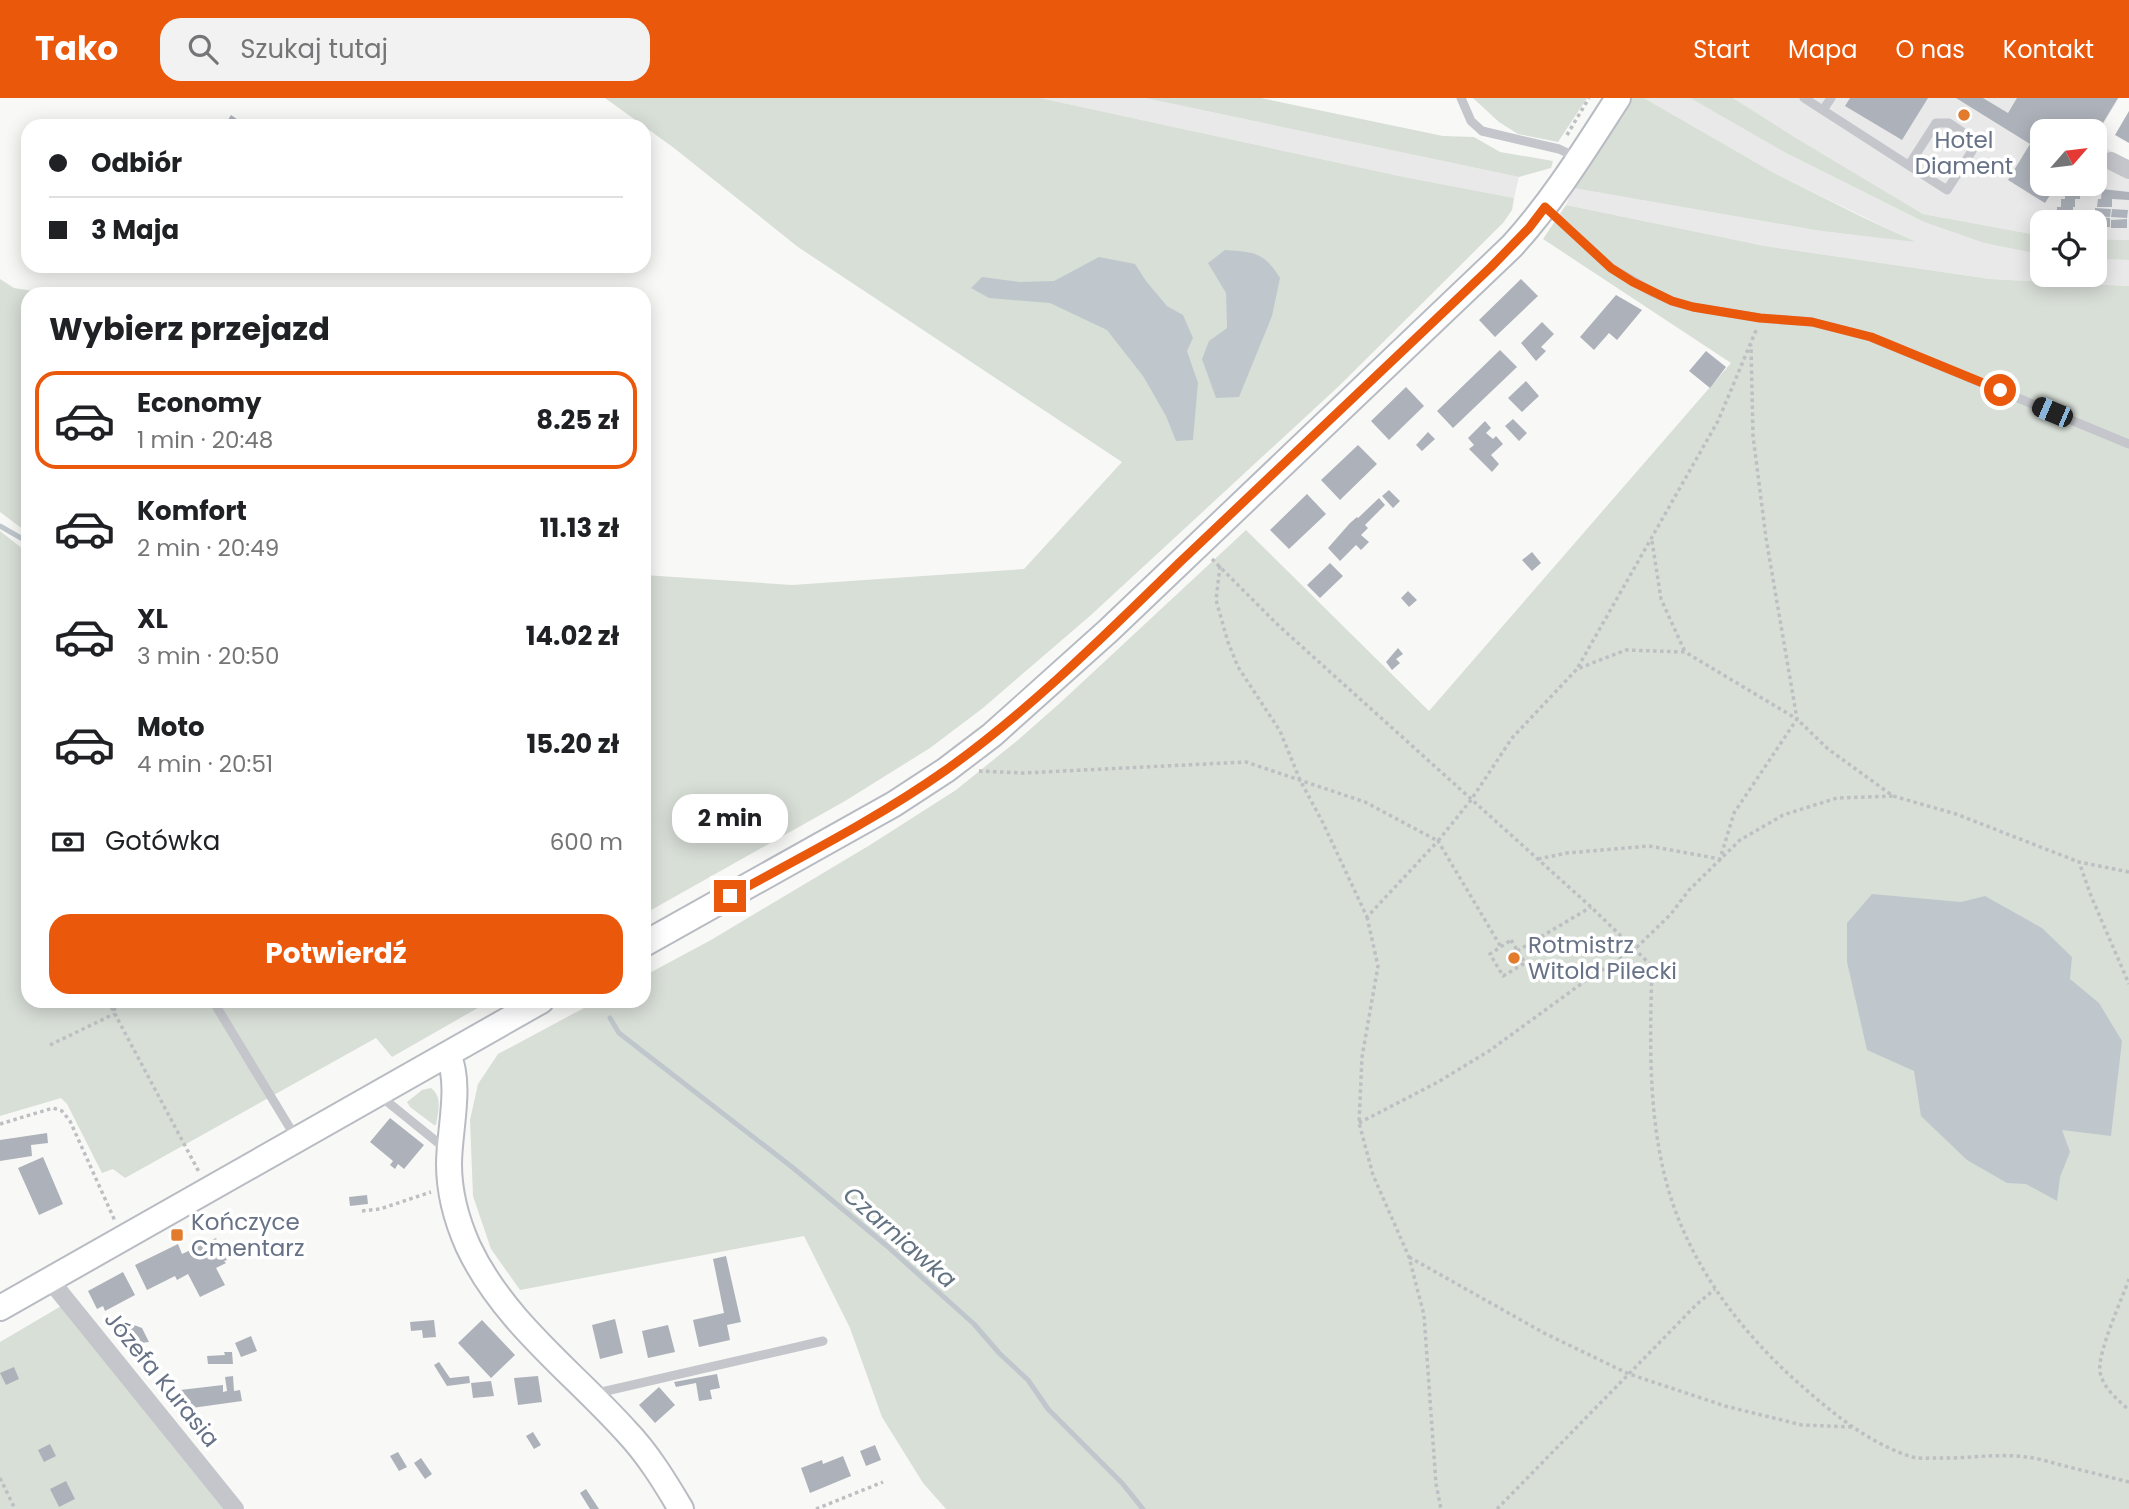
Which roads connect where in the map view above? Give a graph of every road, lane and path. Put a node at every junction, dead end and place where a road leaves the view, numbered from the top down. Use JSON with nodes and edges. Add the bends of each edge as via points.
{"nodes":[{"id":1,"x":1461,"y":98,"type":"edge"},
{"id":2,"x":1590,"y":98,"type":"edge"},
{"id":3,"x":1618,"y":98,"type":"edge"},
{"id":4,"x":1804,"y":98,"type":"edge"},
{"id":5,"x":1831,"y":98,"type":"edge"},
{"id":6,"x":1823,"y":110,"type":"junction"},
{"id":7,"x":1569,"y":154,"type":"junction"},
{"id":8,"x":2111,"y":161,"type":"dead end"},
{"id":9,"x":1909,"y":165,"type":"junction"},
{"id":10,"x":2129,"y":170,"type":"edge"},
{"id":11,"x":1545,"y":207,"type":"junction"},
{"id":12,"x":1760,"y":318,"type":"junction"},
{"id":13,"x":1751,"y":345,"type":"junction"},
{"id":14,"x":2129,"y":444,"type":"edge"},
{"id":15,"x":1651,"y":539,"type":"junction"},
{"id":16,"x":1198,"y":545,"type":"junction"},
{"id":17,"x":1220,"y":566,"type":"junction"},
{"id":18,"x":1685,"y":652,"type":"junction"},
{"id":19,"x":1577,"y":669,"type":"junction"},
{"id":20,"x":1797,"y":719,"type":"junction"},
{"id":21,"x":947,"y":770,"type":"junction"},
{"id":22,"x":1300,"y":780,"type":"junction"},
{"id":23,"x":1893,"y":796,"type":"junction"},
{"id":24,"x":1471,"y":800,"type":"junction"},
{"id":25,"x":1438,"y":841,"type":"junction"},
{"id":26,"x":1538,"y":859,"type":"junction"},
{"id":27,"x":1720,"y":859,"type":"junction"},
{"id":28,"x":2079,"y":862,"type":"junction"},
{"id":29,"x":2129,"y":872,"type":"edge"},
{"id":30,"x":1591,"y":907,"type":"junction"},
{"id":31,"x":1367,"y":917,"type":"junction"},
{"id":32,"x":651,"y":940,"type":"edge"},
{"id":33,"x":1501,"y":947,"type":"junction"},
{"id":34,"x":1634,"y":950,"type":"junction"},
{"id":35,"x":1517,"y":951,"type":"junction"},
{"id":36,"x":2129,"y":984,"type":"edge"},
{"id":37,"x":112,"y":1008,"type":"edge"},
{"id":38,"x":119,"y":1008,"type":"edge"},
{"id":39,"x":217,"y":1008,"type":"edge"},
{"id":40,"x":529,"y":1008,"type":"edge"},
{"id":41,"x":114,"y":1012,"type":"junction"},
{"id":42,"x":50,"y":1045,"type":"dead end"},
{"id":43,"x":448,"y":1054,"type":"junction"},
{"id":44,"x":378,"y":1094,"type":"junction"},
{"id":45,"x":1359,"y":1123,"type":"junction"},
{"id":46,"x":0,"y":1124,"type":"edge"},
{"id":47,"x":297,"y":1140,"type":"junction"},
{"id":48,"x":450,"y":1152,"type":"junction"},
{"id":49,"x":200,"y":1173,"type":"dead end"},
{"id":50,"x":450,"y":1188,"type":"junction"},
{"id":51,"x":362,"y":1211,"type":"dead end"},
{"id":52,"x":123,"y":1239,"type":"junction"},
{"id":53,"x":1409,"y":1257,"type":"junction"},
{"id":54,"x":2129,"y":1279,"type":"edge"},
{"id":55,"x":50,"y":1280,"type":"junction"},
{"id":56,"x":1715,"y":1289,"type":"junction"},
{"id":57,"x":0,"y":1308,"type":"edge"},
{"id":58,"x":823,"y":1341,"type":"dead end"},
{"id":59,"x":1629,"y":1374,"type":"junction"},
{"id":60,"x":591,"y":1394,"type":"junction"},
{"id":61,"x":2129,"y":1410,"type":"edge"},
{"id":62,"x":1853,"y":1427,"type":"junction"},
{"id":63,"x":0,"y":1478,"type":"edge"},
{"id":64,"x":883,"y":1482,"type":"dead end"},
{"id":65,"x":2129,"y":1482,"type":"edge"},
{"id":66,"x":15,"y":1509,"type":"edge"},
{"id":67,"x":235,"y":1509,"type":"edge"},
{"id":68,"x":681,"y":1509,"type":"edge"},
{"id":69,"x":816,"y":1509,"type":"edge"},
{"id":70,"x":1441,"y":1509,"type":"edge"},
{"id":71,"x":1497,"y":1509,"type":"edge"}],
"edges":[{"from":1,"to":7,"type":"lane","via":[[1471,121],[1482,131]]},
{"from":2,"to":7,"type":"path"},
{"from":3,"to":7,"type":"main road"},
{"from":4,"to":6,"type":"lane"},
{"from":5,"to":6,"type":"lane"},
{"from":6,"to":9,"type":"lane"},
{"from":7,"to":11,"type":"main road"},
{"from":8,"to":10,"type":"street"},
{"from":9,"to":9,"type":"lane","via":[[1947,190],[1972,151],[1970,137],[1949,123],[1936,124]]},
{"from":11,"to":12,"type":"lane","via":[[1611,268],[1654,293],[1693,307]]},
{"from":11,"to":16,"type":"main road","via":[[1491,267]]},
{"from":12,"to":13,"type":"path"},
{"from":12,"to":14,"type":"lane","via":[[1812,322],[1871,337]]},
{"from":13,"to":15,"type":"path","via":[[1718,421]]},
{"from":13,"to":20,"type":"path","via":[[1753,436]]},
{"from":15,"to":18,"type":"path","via":[[1661,599]]},
{"from":15,"to":19,"type":"path"},
{"from":16,"to":17,"type":"path"},
{"from":16,"to":21,"type":"main road","via":[[1045,690]]},
{"from":17,"to":22,"type":"path","via":[[1216,600],[1228,642],[1238,667],[1280,731]]},
{"from":17,"to":24,"type":"path","via":[[1279,626]]},
{"from":18,"to":19,"type":"path","via":[[1626,650]]},
{"from":18,"to":20,"type":"path"},
{"from":19,"to":24,"type":"path","via":[[1512,738]]},
{"from":20,"to":23,"type":"path","via":[[1828,749]]},
{"from":20,"to":27,"type":"path","via":[[1734,813]]},
{"from":21,"to":22,"type":"path","via":[[1023,774],[1246,762]]},
{"from":21,"to":32,"type":"main road"},
{"from":22,"to":25,"type":"path","via":[[1366,802]]},
{"from":22,"to":31,"type":"path"},
{"from":23,"to":27,"type":"path","via":[[1837,798],[1783,815],[1740,840]]},
{"from":23,"to":28,"type":"path","via":[[1956,814]]},
{"from":24,"to":25,"type":"path"},
{"from":24,"to":26,"type":"path"},
{"from":25,"to":31,"type":"path"},
{"from":25,"to":33,"type":"path"},
{"from":26,"to":27,"type":"path","via":[[1649,846]]},
{"from":26,"to":30,"type":"path"},
{"from":27,"to":34,"type":"path"},
{"from":28,"to":29,"type":"path"},
{"from":28,"to":36,"type":"path"},
{"from":30,"to":34,"type":"path"},
{"from":30,"to":35,"type":"path"},
{"from":31,"to":45,"type":"path","via":[[1378,966],[1362,1058]]},
{"from":33,"to":35,"type":"path","via":[[1511,940]]},
{"from":33,"to":35,"type":"path","via":[[1490,954],[1503,976],[1525,963]]},
{"from":34,"to":45,"type":"path","via":[[1489,1051]]},
{"from":34,"to":56,"type":"path","via":[[1652,967],[1653,1104],[1664,1173],[1680,1221]]},
{"from":37,"to":41,"type":"path"},
{"from":38,"to":41,"type":"path"},
{"from":39,"to":47,"type":"lane"},
{"from":40,"to":43,"type":"main road"},
{"from":41,"to":42,"type":"path"},
{"from":41,"to":49,"type":"path"},
{"from":43,"to":44,"type":"main road"},
{"from":43,"to":48,"type":"main road","via":[[454,1070]]},
{"from":44,"to":47,"type":"main road"},
{"from":44,"to":48,"type":"lane"},
{"from":45,"to":53,"type":"path","via":[[1373,1175]]},
{"from":46,"to":52,"type":"path","via":[[52,1108],[62,1111]]},
{"from":47,"to":52,"type":"main road"},
{"from":48,"to":50,"type":"main road"},
{"from":50,"to":51,"type":"path"},
{"from":50,"to":60,"type":"main road","via":[[458,1222],[488,1284]]},
{"from":52,"to":55,"type":"main road"},
{"from":53,"to":59,"type":"path","via":[[1544,1333]]},
{"from":53,"to":70,"type":"path","via":[[1424,1315]]},
{"from":54,"to":61,"type":"path","via":[[2102,1353],[2100,1371],[2106,1387]]},
{"from":55,"to":57,"type":"main road"},
{"from":55,"to":67,"type":"street","name":"Józefa Kurasia"},
{"from":56,"to":59,"type":"path"},
{"from":56,"to":62,"type":"path","via":[[1745,1331],[1779,1365]]},
{"from":58,"to":60,"type":"lane"},
{"from":59,"to":62,"type":"path","via":[[1725,1406],[1802,1425]]},
{"from":59,"to":71,"type":"path"},
{"from":60,"to":68,"type":"main road","via":[[629,1433]]},
{"from":62,"to":65,"type":"path","via":[[1912,1458],[2026,1457]]},
{"from":63,"to":66,"type":"path"},
{"from":64,"to":69,"type":"path"}]}
